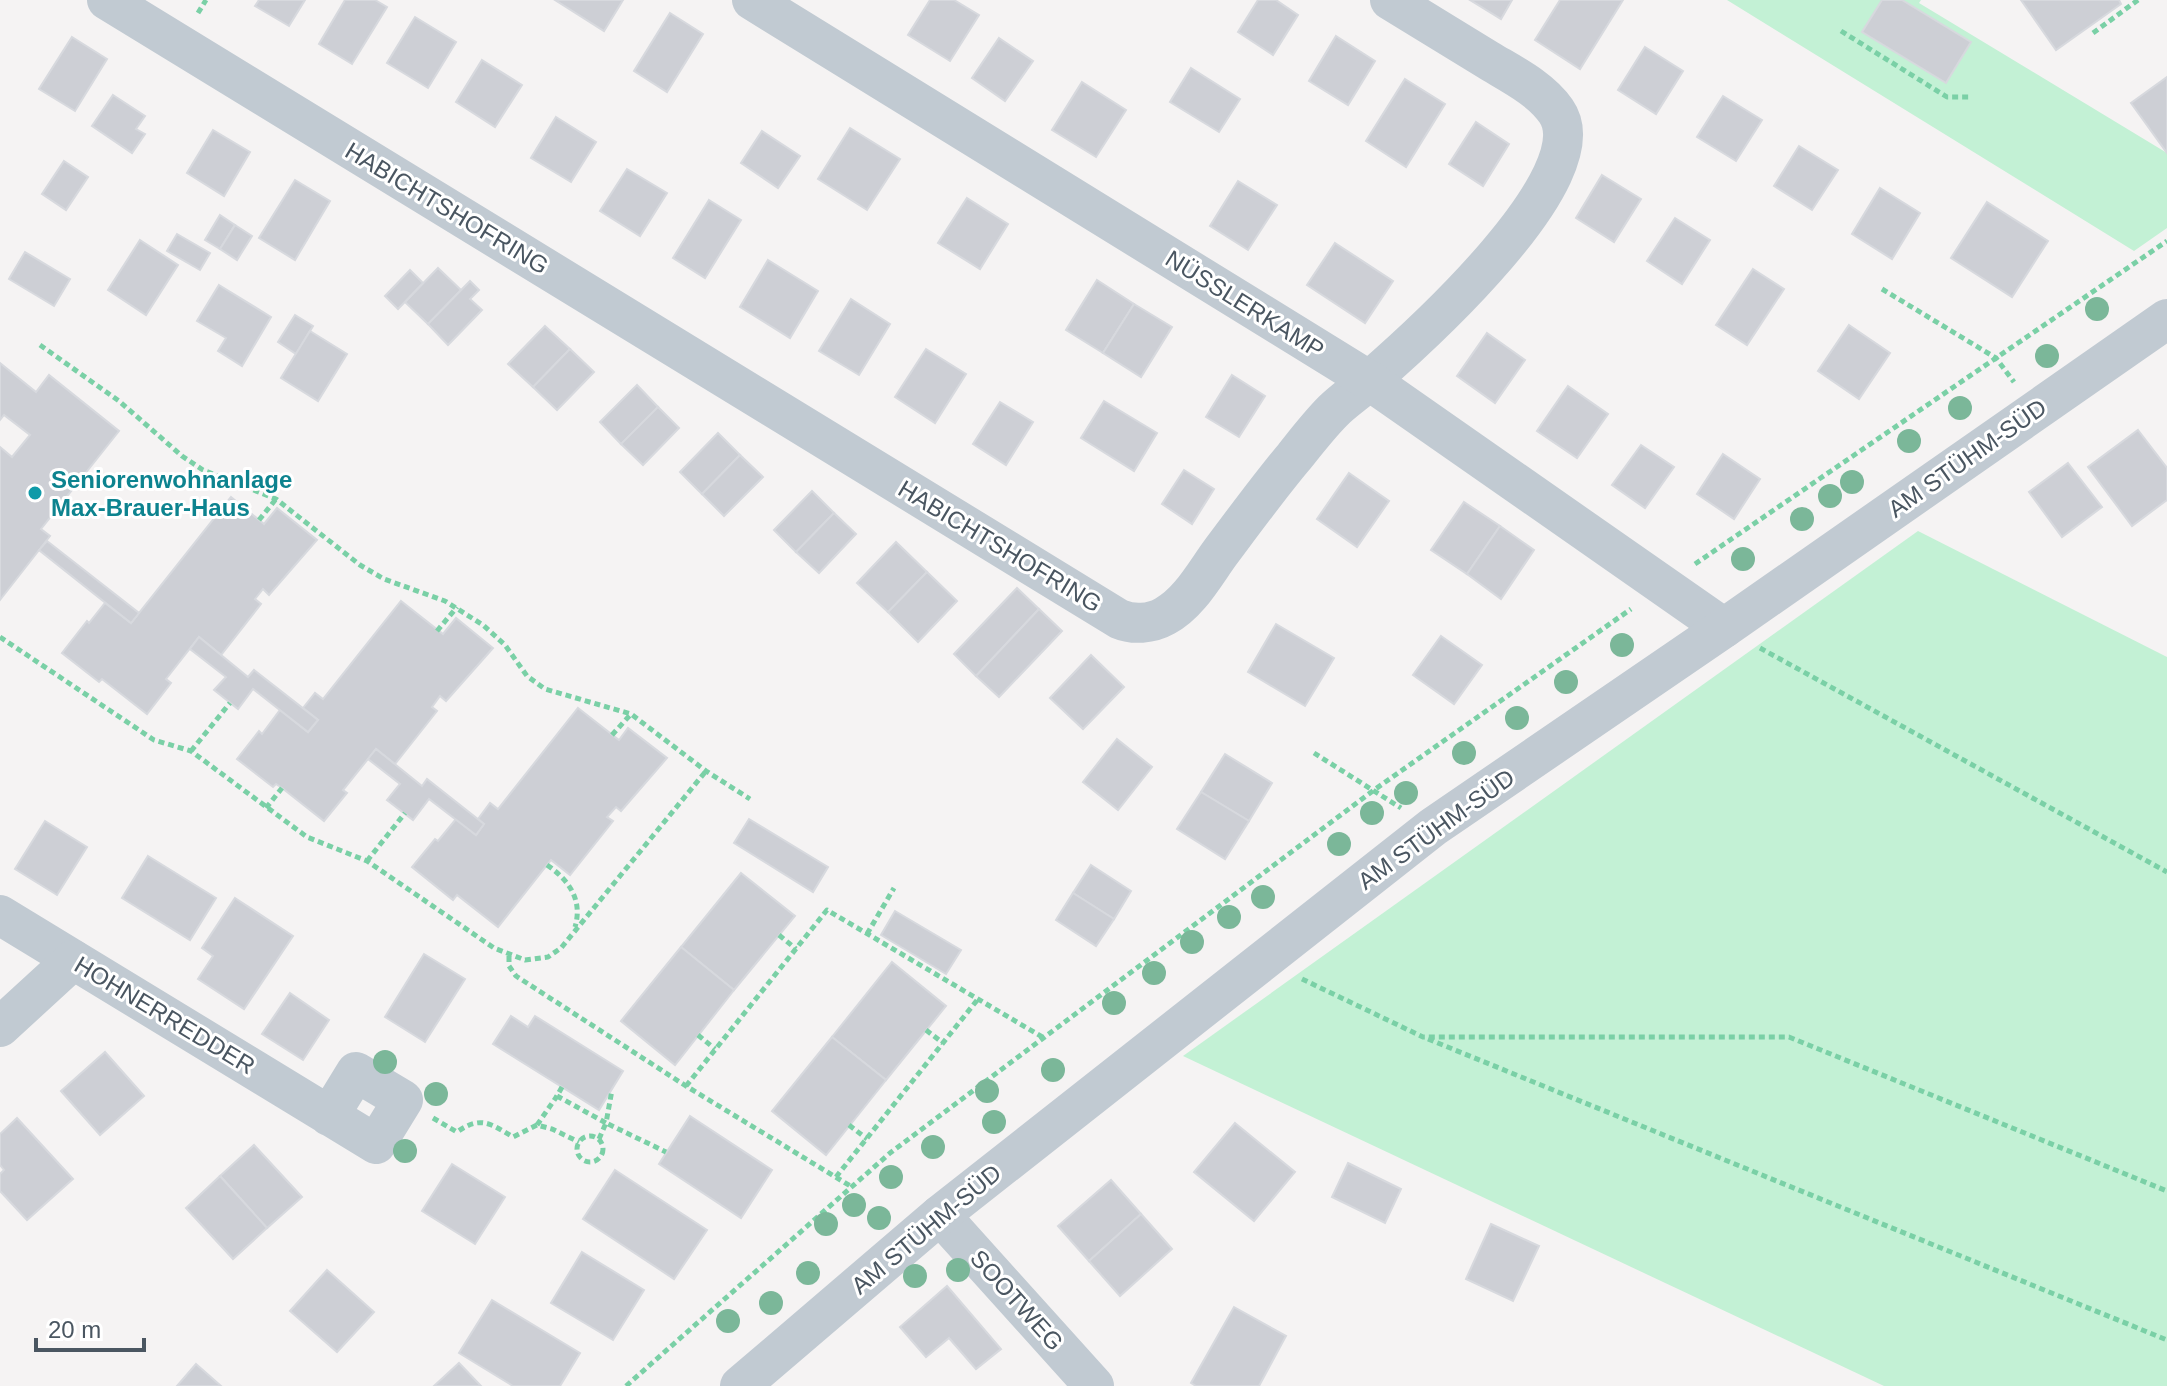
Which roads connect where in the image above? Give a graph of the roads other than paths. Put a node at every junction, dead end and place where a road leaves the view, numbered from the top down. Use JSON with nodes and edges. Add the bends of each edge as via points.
{"nodes":[{"id":1,"x":107,"y":0,"type":"edge"},
{"id":2,"x":752,"y":0,"type":"edge"},
{"id":3,"x":1390,"y":0,"type":"edge"},
{"id":4,"x":2167,"y":319,"type":"edge"},
{"id":5,"x":1370,"y":381,"type":"junction"},
{"id":6,"x":1724,"y":628,"type":"junction"},
{"id":7,"x":0,"y":915,"type":"edge"},
{"id":8,"x":73,"y":960,"type":"junction"},
{"id":9,"x":0,"y":1027,"type":"edge"},
{"id":10,"x":403,"y":1100,"type":"road end"},
{"id":11,"x":940,"y":1215,"type":"junction"},
{"id":12,"x":740,"y":1386,"type":"edge"},
{"id":13,"x":1094,"y":1386,"type":"edge"}],
"edges":[{"from":1,"to":5,"type":"street","name":"HABICHTSHOFRING","via":[[1126,622],[1152,622],[1183,603],[1295,455],[1334,410]]},
{"from":2,"to":5,"type":"street","name":"NÜSSLERKAMP"},
{"from":3,"to":5,"type":"street","name":"HABICHTSHOFRING","via":[[1535,91],[1556,111],[1564,138],[1552,178],[1509,239],[1438,318]]},
{"from":4,"to":6,"type":"street","name":"AM STÜHM-SÜD"},
{"from":5,"to":6,"type":"street","name":"NÜSSLERKAMP"},
{"from":6,"to":11,"type":"street","name":"AM STÜHM-SÜD","via":[[1433,827]]},
{"from":7,"to":8,"type":"street","name":"HOHNERREDDER"},
{"from":8,"to":9,"type":"street"},
{"from":8,"to":10,"type":"street","name":"HOHNERREDDER","via":[[376,1144]]},
{"from":11,"to":12,"type":"street","name":"AM STÜHM-SÜD"},
{"from":11,"to":13,"type":"street","name":"SOOTWEG"}]}
